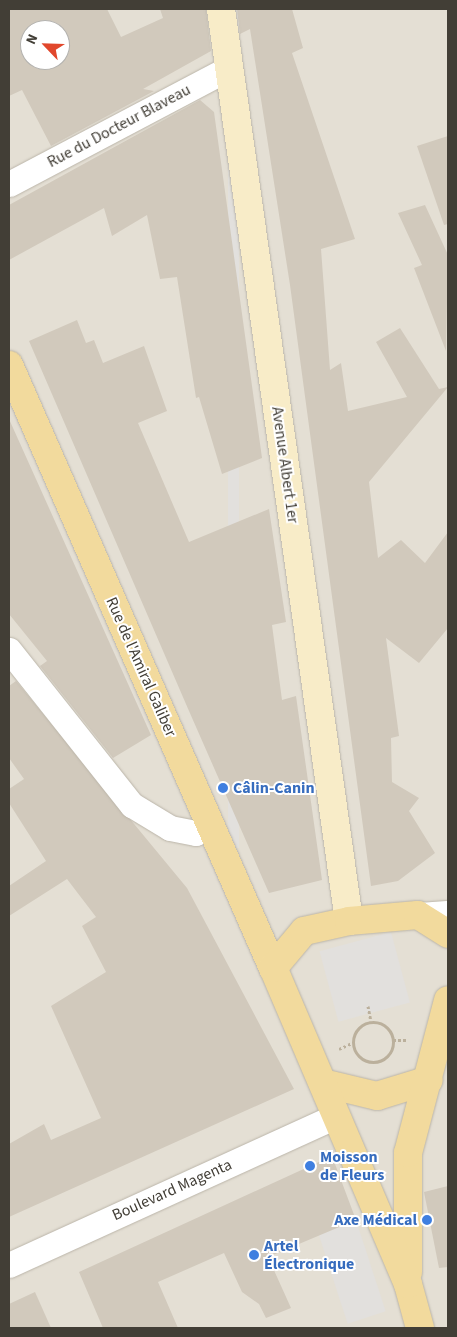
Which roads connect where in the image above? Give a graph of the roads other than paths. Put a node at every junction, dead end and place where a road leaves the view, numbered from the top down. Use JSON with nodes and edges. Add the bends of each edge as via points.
{"nodes":[{"id":1,"x":221,"y":9,"type":"edge"},
{"id":2,"x":229,"y":68,"type":"junction"},
{"id":3,"x":9,"y":184,"type":"edge"},
{"id":4,"x":9,"y":365,"type":"edge"},
{"id":5,"x":9,"y":650,"type":"edge"},
{"id":6,"x":211,"y":826,"type":"junction"},
{"id":7,"x":448,"y":913,"type":"edge"},
{"id":8,"x":418,"y":915,"type":"junction"},
{"id":9,"x":349,"y":920,"type":"junction"},
{"id":10,"x":448,"y":934,"type":"edge"},
{"id":11,"x":273,"y":968,"type":"junction"},
{"id":12,"x":448,"y":1000,"type":"edge"},
{"id":13,"x":428,"y":1080,"type":"junction"},
{"id":14,"x":323,"y":1082,"type":"junction"},
{"id":15,"x":336,"y":1116,"type":"junction"},
{"id":16,"x":9,"y":1265,"type":"edge"},
{"id":17,"x":408,"y":1284,"type":"junction"},
{"id":18,"x":420,"y":1328,"type":"edge"}],
"edges":[{"from":1,"to":2,"type":"street","name":"Avenue Albert 1er"},
{"from":2,"to":3,"type":"street","name":"Rue du Docteur Blaveau"},
{"from":2,"to":9,"type":"street","name":"Avenue Albert 1er"},
{"from":4,"to":6,"type":"main road","name":"Rue de l'Amiral Galiber"},
{"from":5,"to":6,"type":"street","via":[[132,805],[170,828],[196,833]]},
{"from":6,"to":11,"type":"main road","name":"Rue de l'Amiral Galiber"},
{"from":7,"to":8,"type":"street"},
{"from":8,"to":9,"type":"main road"},
{"from":8,"to":10,"type":"main road"},
{"from":9,"to":11,"type":"main road","via":[[304,931]]},
{"from":11,"to":14,"type":"main road","name":"Rue de l'Amiral Galiber"},
{"from":12,"to":13,"type":"main road"},
{"from":13,"to":14,"type":"main road","via":[[377,1096]]},
{"from":13,"to":17,"type":"main road","via":[[408,1153]]},
{"from":14,"to":15,"type":"main road"},
{"from":15,"to":16,"type":"street","name":"Boulevard Magenta"},
{"from":15,"to":17,"type":"main road"},
{"from":17,"to":18,"type":"main road"}]}
